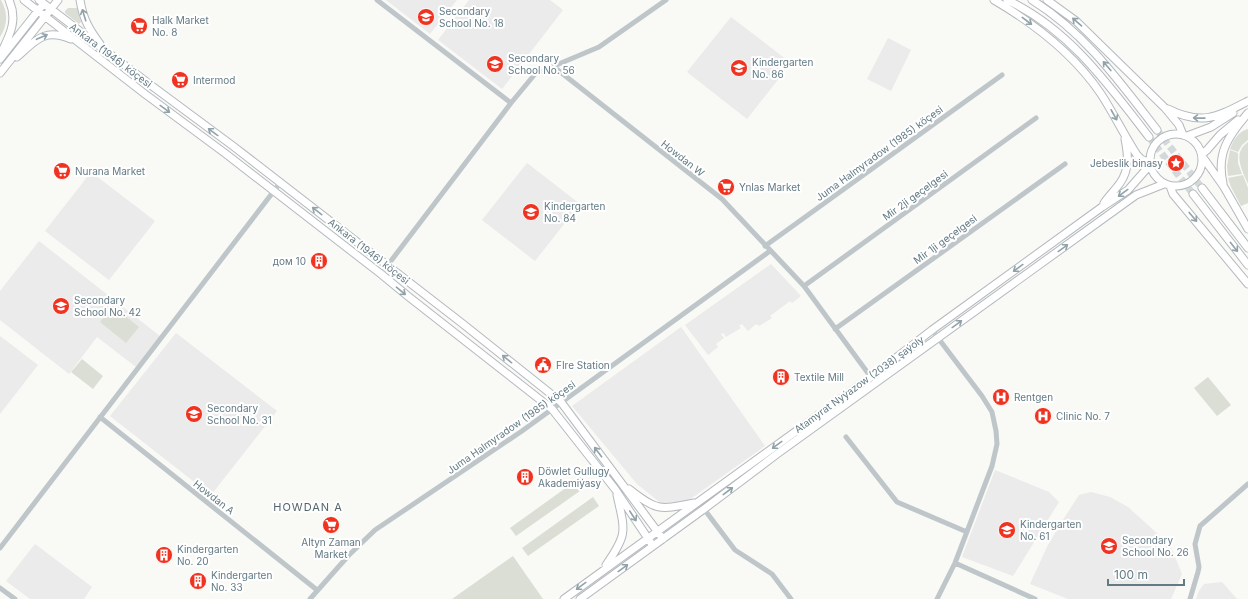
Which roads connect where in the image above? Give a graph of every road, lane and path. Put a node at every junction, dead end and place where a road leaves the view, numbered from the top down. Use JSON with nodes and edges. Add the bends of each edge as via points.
{"nodes":[{"id":1,"x":9,"y":0,"type":"edge"},
{"id":2,"x":24,"y":0,"type":"edge"},
{"id":3,"x":58,"y":0,"type":"edge"},
{"id":4,"x":80,"y":0,"type":"edge"},
{"id":5,"x":377,"y":0,"type":"edge"},
{"id":6,"x":666,"y":0,"type":"edge"},
{"id":7,"x":994,"y":0,"type":"edge"},
{"id":8,"x":1007,"y":0,"type":"edge"},
{"id":9,"x":1032,"y":0,"type":"edge"},
{"id":10,"x":1047,"y":0,"type":"edge"},
{"id":11,"x":43,"y":1,"type":"edge"},
{"id":12,"x":51,"y":9,"type":"junction"},
{"id":13,"x":38,"y":11,"type":"junction"},
{"id":14,"x":45,"y":16,"type":"junction"},
{"id":15,"x":79,"y":43,"type":"junction"},
{"id":16,"x":106,"y":52,"type":"junction"},
{"id":17,"x":0,"y":54,"type":"edge"},
{"id":18,"x":0,"y":58,"type":"edge"},
{"id":19,"x":554,"y":67,"type":"junction"},
{"id":20,"x":1,"y":72,"type":"edge"},
{"id":21,"x":1002,"y":76,"type":"dead end"},
{"id":22,"x":1248,"y":102,"type":"edge"},
{"id":23,"x":511,"y":103,"type":"junction"},
{"id":24,"x":1165,"y":108,"type":"junction"},
{"id":25,"x":1248,"y":112,"type":"edge"},
{"id":26,"x":1036,"y":118,"type":"dead end"},
{"id":27,"x":1157,"y":130,"type":"tunnel mouth"},
{"id":28,"x":1124,"y":135,"type":"junction"},
{"id":29,"x":1185,"y":136,"type":"junction"},
{"id":30,"x":1149,"y":137,"type":"tunnel mouth"},
{"id":31,"x":1202,"y":155,"type":"junction"},
{"id":32,"x":1065,"y":164,"type":"dead end"},
{"id":33,"x":1150,"y":164,"type":"junction"},
{"id":34,"x":280,"y":183,"type":"junction"},
{"id":35,"x":1167,"y":185,"type":"junction"},
{"id":36,"x":1224,"y":187,"type":"junction"},
{"id":37,"x":1202,"y":188,"type":"tunnel mouth"},
{"id":38,"x":274,"y":191,"type":"junction"},
{"id":39,"x":1193,"y":194,"type":"tunnel mouth"},
{"id":40,"x":1102,"y":207,"type":"junction"},
{"id":41,"x":1248,"y":229,"type":"edge"},
{"id":42,"x":765,"y":246,"type":"junction"},
{"id":43,"x":1248,"y":248,"type":"edge"},
{"id":44,"x":770,"y":251,"type":"junction"},
{"id":45,"x":1248,"y":265,"type":"edge"},
{"id":46,"x":388,"y":266,"type":"junction"},
{"id":47,"x":381,"y":274,"type":"junction"},
{"id":48,"x":1248,"y":284,"type":"edge"},
{"id":49,"x":804,"y":286,"type":"junction"},
{"id":50,"x":834,"y":329,"type":"junction"},
{"id":51,"x":932,"y":330,"type":"junction"},
{"id":52,"x":938,"y":338,"type":"junction"},
{"id":53,"x":871,"y":377,"type":"junction"},
{"id":54,"x":876,"y":384,"type":"junction"},
{"id":55,"x":561,"y":402,"type":"junction"},
{"id":56,"x":552,"y":409,"type":"junction"},
{"id":57,"x":100,"y":418,"type":"junction"},
{"id":58,"x":846,"y":437,"type":"dead end"},
{"id":59,"x":622,"y":484,"type":"junction"},
{"id":60,"x":1248,"y":484,"type":"edge"},
{"id":61,"x":615,"y":489,"type":"junction"},
{"id":62,"x":698,"y":502,"type":"junction"},
{"id":63,"x":704,"y":509,"type":"junction"},
{"id":64,"x":657,"y":531,"type":"junction"},
{"id":65,"x":967,"y":532,"type":"junction"},
{"id":66,"x":648,"y":538,"type":"junction"},
{"id":67,"x":663,"y":539,"type":"junction"},
{"id":68,"x":653,"y":546,"type":"junction"},
{"id":69,"x":0,"y":548,"type":"edge"},
{"id":70,"x":956,"y":563,"type":"junction"},
{"id":71,"x":603,"y":570,"type":"junction"},
{"id":72,"x":0,"y":588,"type":"edge"},
{"id":73,"x":317,"y":590,"type":"junction"},
{"id":74,"x":15,"y":599,"type":"edge"},
{"id":75,"x":310,"y":599,"type":"edge"},
{"id":76,"x":564,"y":599,"type":"edge"},
{"id":77,"x":580,"y":599,"type":"edge"},
{"id":78,"x":791,"y":599,"type":"edge"},
{"id":79,"x":937,"y":599,"type":"edge"},
{"id":80,"x":1035,"y":599,"type":"edge"},
{"id":81,"x":1190,"y":599,"type":"edge"}],
"edges":[{"from":1,"to":17,"type":"main road","via":[[13,22],[10,35]]},
{"from":2,"to":13,"type":"main road"},
{"from":3,"to":12,"type":"main road"},
{"from":16,"to":4,"type":"main road","one_way":true,"via":[[86,24]]},
{"from":5,"to":23,"type":"street"},
{"from":6,"to":19,"type":"street","via":[[599,47]]},
{"from":7,"to":28,"type":"main road","one_way":true,"via":[[1050,38],[1072,57],[1101,94]]},
{"from":8,"to":30,"type":"main road","via":[[1034,15],[1079,50]]},
{"from":27,"to":9,"type":"main road","one_way":true,"via":[[1090,46]]},
{"from":24,"to":10,"type":"main road","one_way":true,"via":[[1076,21]]},
{"from":11,"to":12,"type":"main road","name":"Ankara (1946) köçesi"},
{"from":11,"to":13,"type":"main road"},
{"from":12,"to":14,"type":"main road"},
{"from":12,"to":16,"type":"main road","name":"Ankara (1946) köçesi"},
{"from":13,"to":14,"type":"main road","name":"Ankara (1946) köçesi"},
{"from":13,"to":18,"type":"main road"},
{"from":14,"to":15,"type":"main road","name":"Ankara (1946) köçesi"},
{"from":14,"to":20,"type":"main road"},
{"from":20,"to":15,"type":"main road","one_way":true,"via":[[42,36],[58,35]]},
{"from":15,"to":38,"type":"main road","name":"Ankara (1946) köçesi","one_way":true},
{"from":34,"to":16,"type":"main road","name":"Ankara (1946) köçesi","one_way":true},
{"from":19,"to":23,"type":"street","via":[[535,74]]},
{"from":19,"to":42,"type":"street","name":"Howdan W","via":[[722,200]]},
{"from":21,"to":42,"type":"street","name":"Juma Halmyradow (1985) köçesi"},
{"from":22,"to":24,"type":"main road","one_way":true,"via":[[1224,113],[1204,118],[1180,115]]},
{"from":22,"to":29,"type":"main road","via":[[1211,127]]},
{"from":23,"to":46,"type":"street"},
{"from":24,"to":29,"type":"main road"},
{"from":25,"to":31,"type":"main road","via":[[1223,131]]},
{"from":25,"to":36,"type":"main road","via":[[1231,134],[1221,155],[1220,169]]},
{"from":26,"to":49,"type":"street","name":"Mir 2ji geçelgesi"},
{"from":28,"to":33,"type":"main road","via":[[1137,155]]},
{"from":28,"to":40,"type":"main road","via":[[1128,155],[1126,169],[1120,183]]},
{"from":29,"to":31,"type":"main road","via":[[1196,143]]},
{"from":29,"to":33,"type":"main road","via":[[1171,135],[1159,140],[1152,151]]},
{"from":31,"to":35,"type":"main road","via":[[1199,172],[1192,181],[1182,186]]},
{"from":31,"to":36,"type":"main road"},
{"from":32,"to":50,"type":"street","name":"Mir 1ji geçelgesi"},
{"from":33,"to":35,"type":"main road","via":[[1154,175]]},
{"from":33,"to":40,"type":"main road","name":"Atamyrat Nyýazow (2038) şaýoly","one_way":true,"via":[[1128,190]]},
{"from":34,"to":38,"type":"street"},
{"from":46,"to":34,"type":"main road","name":"Ankara (1946) köçesi","one_way":true},
{"from":35,"to":48,"type":"main road","one_way":true},
{"from":52,"to":35,"type":"main road","name":"Atamyrat Nyýazow (2038) şaýoly","one_way":true,"via":[[1136,195]]},
{"from":36,"to":41,"type":"main road"},
{"from":37,"to":43,"type":"main road"},
{"from":38,"to":47,"type":"main road","name":"Ankara (1946) köçesi"},
{"from":38,"to":57,"type":"street"},
{"from":39,"to":45,"type":"main road","one_way":true},
{"from":40,"to":51,"type":"main road","name":"Atamyrat Nyýazow (2038) şaýoly","one_way":true},
{"from":42,"to":44,"type":"street","name":"Howdan W"},
{"from":44,"to":49,"type":"street","name":"Howdan W"},
{"from":44,"to":55,"type":"street","name":"Juma Halmyradow (1985) köçesi"},
{"from":46,"to":47,"type":"street"},
{"from":55,"to":46,"type":"main road","name":"Ankara (1946) köçesi","one_way":true},
{"from":47,"to":56,"type":"main road","name":"Ankara (1946) köçesi","one_way":true},
{"from":49,"to":50,"type":"street","name":"Howdan W"},
{"from":50,"to":53,"type":"street","name":"Howdan W"},
{"from":51,"to":52,"type":"street"},
{"from":51,"to":53,"type":"main road","name":"Atamyrat Nyýazow (2038) şaýoly"},
{"from":52,"to":54,"type":"main road","name":"Atamyrat Nyýazow (2038) şaýoly"},
{"from":52,"to":65,"type":"street","via":[[982,396],[992,412],[996,430],[996,455]]},
{"from":53,"to":54,"type":"street","name":"Howdan W"},
{"from":53,"to":62,"type":"main road","name":"Atamyrat Nyýazow (2038) şaýoly","one_way":true},
{"from":63,"to":54,"type":"main road","name":"Atamyrat Nyýazow (2038) şaýoly","one_way":true},
{"from":55,"to":56,"type":"street","name":"Juma Halmyradow (1985) köçesi"},
{"from":59,"to":55,"type":"main road","name":"Ankara (1946) köçesi","one_way":true},
{"from":56,"to":61,"type":"main road","name":"Ankara (1946) köçesi"},
{"from":56,"to":73,"type":"street","name":"Juma Halmyradow (1985) köçesi","via":[[375,530]]},
{"from":57,"to":69,"type":"street"},
{"from":57,"to":73,"type":"street","name":"Howdan A"},
{"from":58,"to":65,"type":"street","via":[[897,502]]},
{"from":59,"to":62,"type":"main road","via":[[642,500],[663,509]]},
{"from":59,"to":64,"type":"main road","name":"Ankara (1946) köçesi"},
{"from":60,"to":81,"type":"street","via":[[1200,526],[1195,544],[1199,567]]},
{"from":61,"to":66,"type":"main road","name":"Ankara (1946) köçesi","one_way":true},
{"from":61,"to":71,"type":"main road","via":[[623,534],[618,548]]},
{"from":62,"to":64,"type":"main road","name":"Atamyrat Nyýazow (2038) şaýoly"},
{"from":63,"to":67,"type":"main road","name":"Atamyrat Nyýazow (2038) şaýoly"},
{"from":63,"to":78,"type":"street","via":[[736,550],[772,574]]},
{"from":64,"to":66,"type":"main road","name":"Atamyrat Nyýazow (2038) şaýoly"},
{"from":64,"to":67,"type":"main road","name":"Ankara (1946) köçesi"},
{"from":65,"to":70,"type":"street"},
{"from":66,"to":68,"type":"main road","name":"Ankara (1946) köçesi"},
{"from":66,"to":71,"type":"main road","name":"Atamyrat Nyýazow (2038) şaýoly"},
{"from":67,"to":68,"type":"main road","name":"Atamyrat Nyýazow (2038) şaýoly"},
{"from":77,"to":68,"type":"main road","name":"Atamyrat Nyýazow (2038) şaýoly","one_way":true},
{"from":70,"to":79,"type":"street"},
{"from":70,"to":80,"type":"street"},
{"from":71,"to":76,"type":"main road","name":"Atamyrat Nyýazow (2038) şaýoly","one_way":true},
{"from":72,"to":74,"type":"street"},
{"from":73,"to":75,"type":"street","name":"Juma Halmyradow (1985) köçesi"}]}
